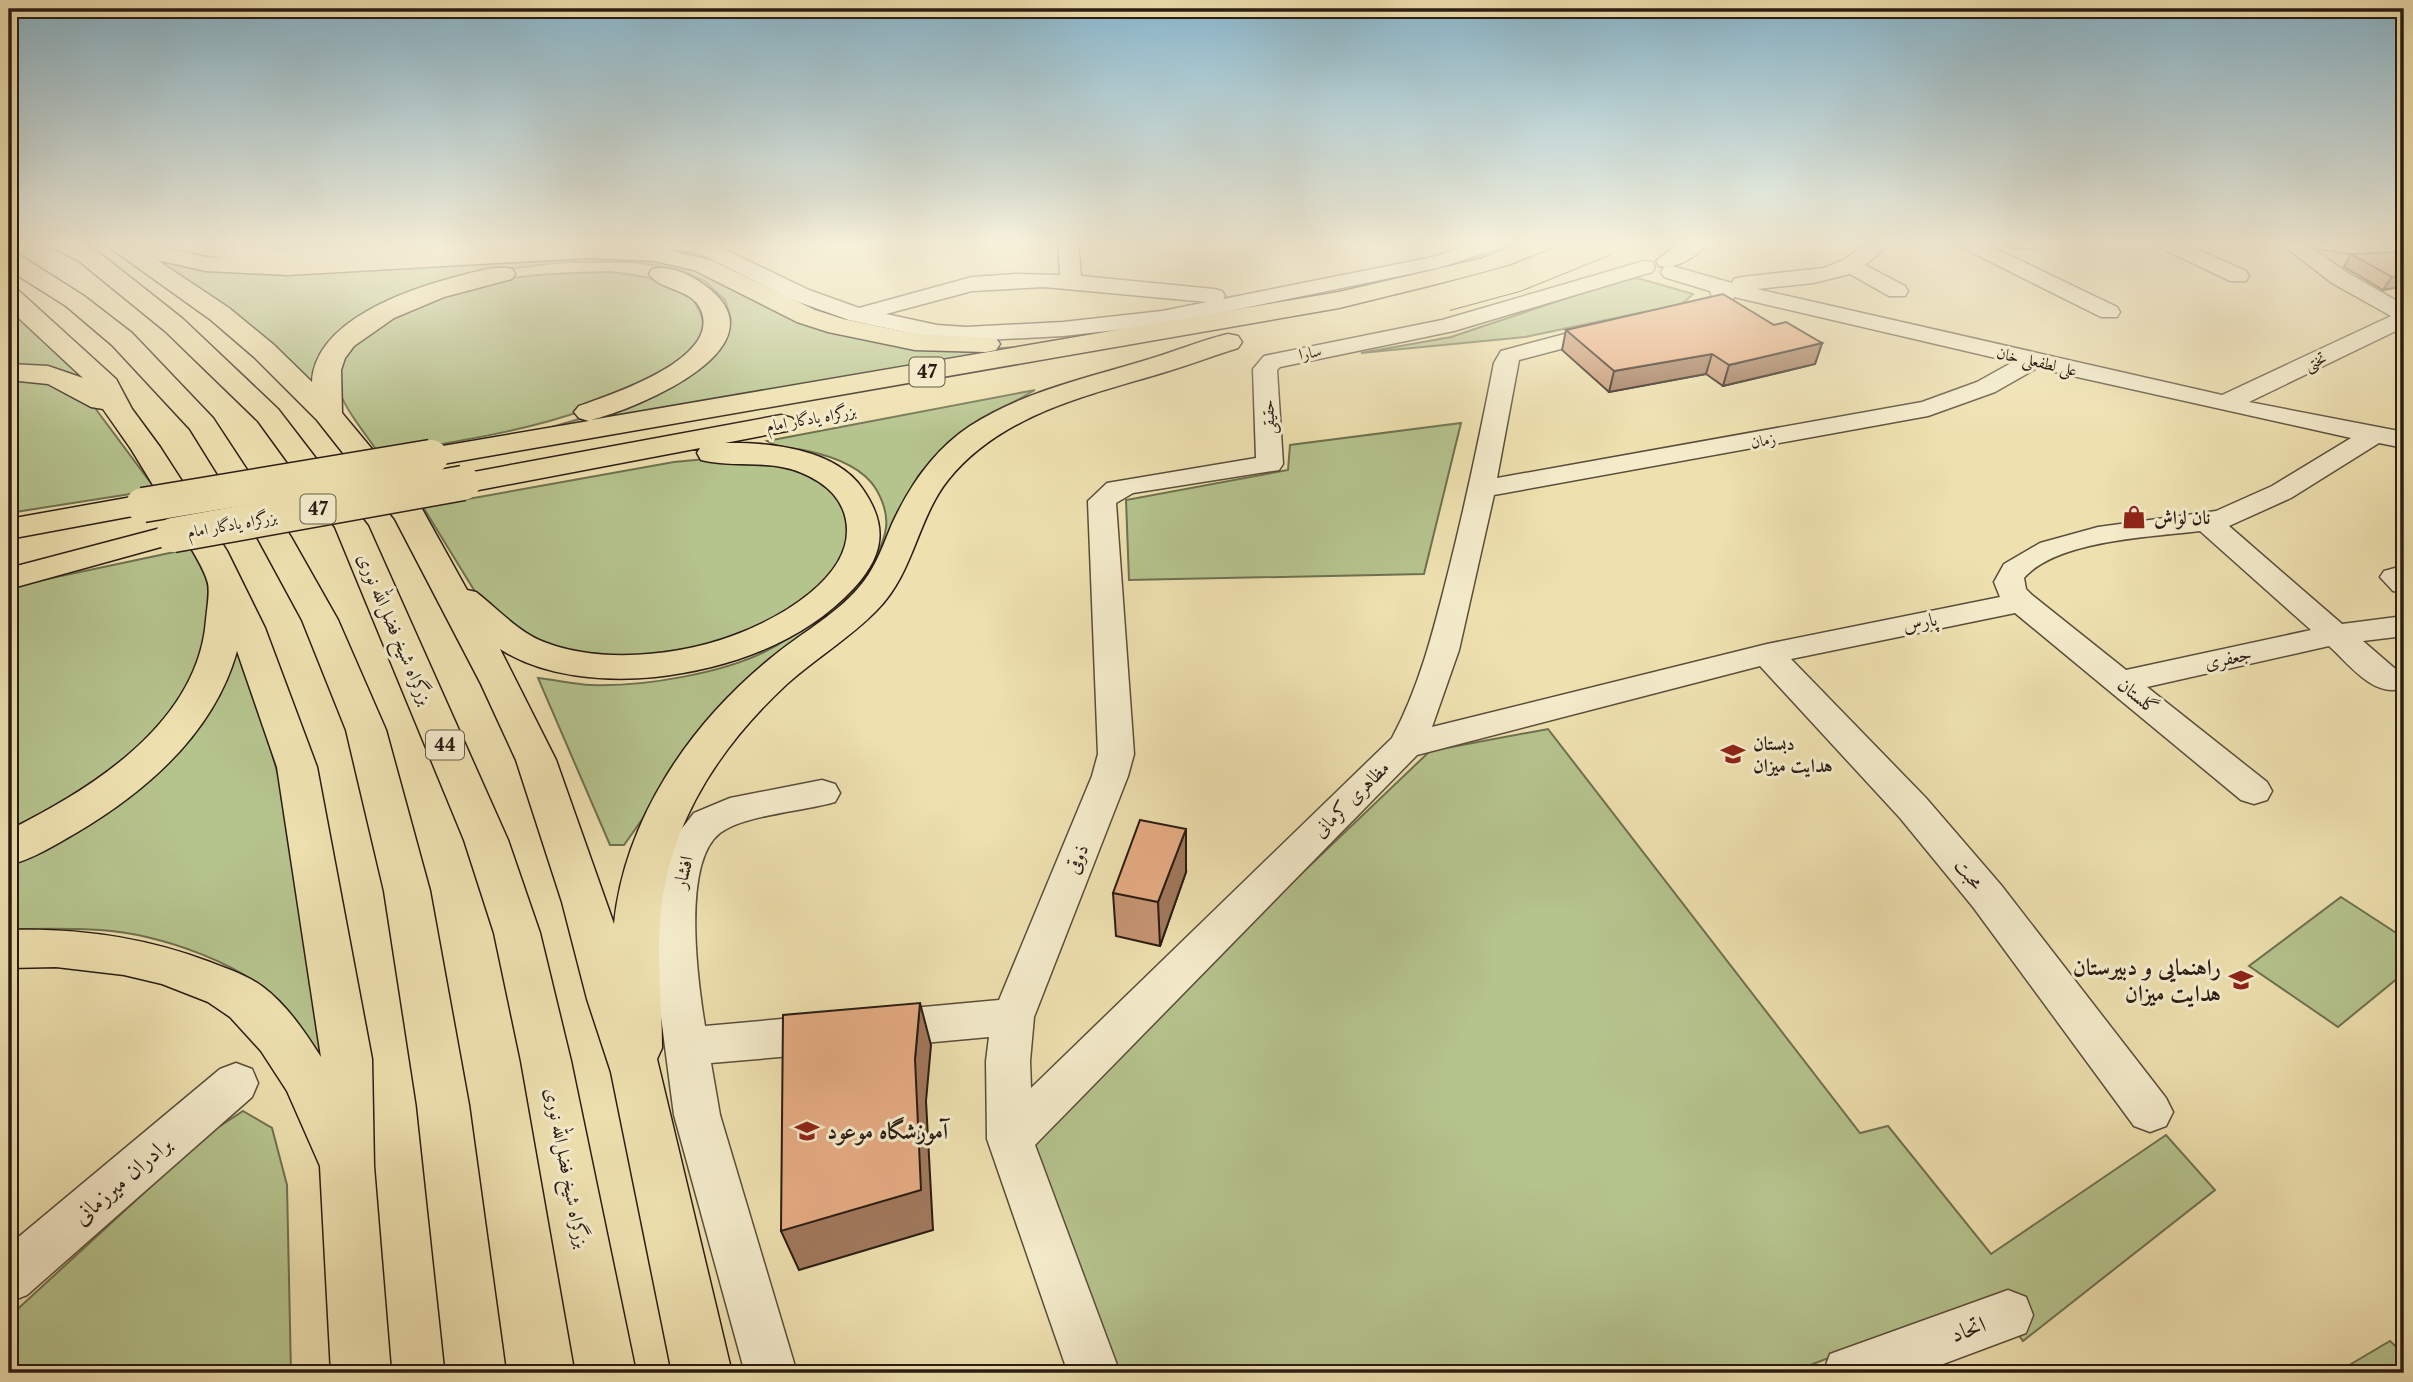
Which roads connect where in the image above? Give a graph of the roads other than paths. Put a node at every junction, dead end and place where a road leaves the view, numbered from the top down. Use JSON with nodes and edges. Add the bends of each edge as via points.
{"nodes":[{"id":1,"x":21,"y":306,"type":"edge"},
{"id":2,"x":82,"y":306,"type":"edge"},
{"id":3,"x":151,"y":306,"type":"edge"},
{"id":4,"x":208,"y":306,"type":"edge"},
{"id":5,"x":400,"y":306,"type":"edge"},
{"id":6,"x":715,"y":306,"type":"edge"},
{"id":7,"x":788,"y":306,"type":"edge"},
{"id":8,"x":833,"y":306,"type":"edge"},
{"id":9,"x":889,"y":306,"type":"edge"},
{"id":10,"x":1219,"y":306,"type":"edge"},
{"id":11,"x":1315,"y":306,"type":"edge"},
{"id":12,"x":1405,"y":306,"type":"edge"},
{"id":13,"x":1517,"y":306,"type":"edge"},
{"id":14,"x":1707,"y":306,"type":"edge"},
{"id":15,"x":1800,"y":306,"type":"edge"},
{"id":16,"x":2098,"y":306,"type":"edge"},
{"id":17,"x":2388,"y":306,"type":"edge"},
{"id":18,"x":2109,"y":312,"type":"dead end"},
{"id":19,"x":857,"y":315,"type":"junction"},
{"id":20,"x":2404,"y":316,"type":"edge"},
{"id":21,"x":1663,"y":317,"type":"edge"},
{"id":22,"x":1625,"y":326,"type":"edge"},
{"id":23,"x":1216,"y":333,"type":"junction"},
{"id":24,"x":2033,"y":360,"type":"junction"},
{"id":25,"x":1265,"y":369,"type":"joint"},
{"id":26,"x":9,"y":372,"type":"edge"},
{"id":27,"x":2226,"y":403,"type":"junction"},
{"id":28,"x":118,"y":411,"type":"junction"},
{"id":29,"x":327,"y":414,"type":"junction"},
{"id":30,"x":2374,"y":435,"type":"junction"},
{"id":31,"x":2404,"y":440,"type":"edge"},
{"id":32,"x":431,"y":457,"type":"junction"},
{"id":33,"x":1270,"y":464,"type":"joint"},
{"id":34,"x":546,"y":468,"type":"junction"},
{"id":35,"x":1483,"y":489,"type":"junction"},
{"id":36,"x":2207,"y":522,"type":"junction"},
{"id":37,"x":9,"y":529,"type":"edge"},
{"id":38,"x":173,"y":535,"type":"junction"},
{"id":39,"x":9,"y":562,"type":"edge"},
{"id":40,"x":9,"y":579,"type":"edge"},
{"id":41,"x":226,"y":586,"type":"junction"},
{"id":42,"x":449,"y":589,"type":"junction"},
{"id":43,"x":2021,"y":602,"type":"junction"},
{"id":44,"x":2404,"y":626,"type":"edge"},
{"id":45,"x":2335,"y":635,"type":"junction"},
{"id":46,"x":1767,"y":654,"type":"junction"},
{"id":47,"x":2388,"y":681,"type":"dead end"},
{"id":48,"x":2121,"y":682,"type":"junction"},
{"id":49,"x":1405,"y":746,"type":"junction"},
{"id":50,"x":2254,"y":791,"type":"dead end"},
{"id":51,"x":822,"y":793,"type":"dead end"},
{"id":52,"x":9,"y":849,"type":"edge"},
{"id":53,"x":9,"y":949,"type":"edge"},
{"id":54,"x":1013,"y":1017,"type":"junction"},
{"id":55,"x":686,"y":1047,"type":"junction"},
{"id":56,"x":636,"y":1072,"type":"junction"},
{"id":57,"x":236,"y":1083,"type":"dead end"},
{"id":58,"x":2150,"y":1112,"type":"dead end"},
{"id":59,"x":1010,"y":1139,"type":"junction"},
{"id":60,"x":347,"y":1166,"type":"junction"},
{"id":61,"x":9,"y":1277,"type":"edge"},
{"id":62,"x":2008,"y":1315,"type":"dead end"},
{"id":63,"x":361,"y":1373,"type":"edge"},
{"id":64,"x":476,"y":1373,"type":"edge"},
{"id":65,"x":606,"y":1373,"type":"edge"},
{"id":66,"x":702,"y":1373,"type":"edge"},
{"id":67,"x":771,"y":1373,"type":"edge"},
{"id":68,"x":1094,"y":1373,"type":"edge"},
{"id":69,"x":1849,"y":1373,"type":"edge"}],
"edges":[{"from":1,"to":28,"type":"highway","via":[[106,385]]},
{"from":2,"to":64,"type":"highway","via":[[122,339],[202,424],[320,620],[366,730],[407,891],[443,1105]]},
{"from":3,"to":65,"type":"highway","name":"بزرگراه شیخ فضل‌الله نوری","number":"44","via":[[268,415],[351,526],[486,840],[517,933],[546,1061]]},
{"from":4,"to":29,"type":"highway","via":[[264,351]]},
{"from":5,"to":29,"type":"highway","via":[[342,342],[331,356],[326,370]]},
{"from":6,"to":32,"type":"highway","via":[[717,323],[712,339],[699,356],[660,384],[605,407]]},
{"from":7,"to":23,"type":"highway","via":[[816,320],[873,335],[943,344]]},
{"from":8,"to":19,"type":"street"},
{"from":9,"to":19,"type":"street"},
{"from":10,"to":19,"type":"street","via":[[1062,329],[966,334]]},
{"from":11,"to":23,"type":"highway","name":"بزرگراه یادگار امام","number":"47"},
{"from":12,"to":23,"type":"highway","name":"بزرگراه یادگار امام","number":"47","bridge":true,"via":[[1360,317]]},
{"from":13,"to":25,"type":"street","name":"سارا","via":[[1446,327],[1272,360]]},
{"from":14,"to":21,"type":"street"},
{"from":15,"to":24,"type":"street","name":"علی لطفعلی خان"},
{"from":16,"to":18,"type":"street"},
{"from":17,"to":20,"type":"street"},
{"from":20,"to":27,"type":"street","name":"تختی"},
{"from":22,"to":35,"type":"street","name":"مظاهری کرمانی","via":[[1509,356]]},
{"from":23,"to":32,"type":"highway","name":"بزرگراه یادگار امام","number":"47"},
{"from":23,"to":34,"type":"highway","name":"بزرگراه یادگار امام","number":"47"},
{"from":23,"to":56,"type":"highway","via":[[1048,397],[974,438],[935,475],[919,499],[896,559],[880,586],[732,716],[670,805],[642,884],[637,922]]},
{"from":24,"to":27,"type":"street","name":"علی لطفعلی خان"},
{"from":24,"to":35,"type":"street","name":"زمان","via":[[1986,387],[1927,408]]},
{"from":25,"to":33,"type":"street","name":"حقیقی"},
{"from":26,"to":28,"type":"highway","via":[[65,379]]},
{"from":27,"to":30,"type":"street","name":"علی لطفعلی خان"},
{"from":28,"to":41,"type":"highway","via":[[210,551]]},
{"from":29,"to":42,"type":"highway","via":[[410,516]]},
{"from":30,"to":31,"type":"street","name":"علی لطفعلی خان"},
{"from":30,"to":36,"type":"street","via":[[2296,484],[2234,515]]},
{"from":32,"to":37,"type":"highway","name":"بزرگراه یادگار امام","number":"47","bridge":true},
{"from":33,"to":54,"type":"street","name":"ذوقی","via":[[1132,485],[1102,500],[1116,754]]},
{"from":34,"to":38,"type":"highway","name":"بزرگراه یادگار امام","number":"47","bridge":true},
{"from":34,"to":42,"type":"highway","via":[[720,453],[777,456],[824,471],[841,484],[863,516],[865,534],[847,576],[800,617],[743,644],[674,663],[592,667],[529,650]]},
{"from":35,"to":49,"type":"street","name":"مظاهری کرمانی","via":[[1438,676]]},
{"from":36,"to":43,"type":"street","via":[[2143,528],[2055,548],[2013,571],[2011,591]]},
{"from":36,"to":45,"type":"street"},
{"from":38,"to":39,"type":"highway","name":"بزرگراه یادگار امام","number":"47"},
{"from":38,"to":40,"type":"highway"},
{"from":41,"to":52,"type":"highway","via":[[222,640],[191,712],[156,753],[110,792]]},
{"from":41,"to":60,"type":"highway","via":[[247,628],[297,767],[347,1059]]},
{"from":42,"to":56,"type":"highway","via":[[536,760]]},
{"from":43,"to":46,"type":"street","name":"پارس"},
{"from":43,"to":48,"type":"street","name":"گلستان"},
{"from":44,"to":45,"type":"street","name":"جعفری"},
{"from":45,"to":47,"type":"street"},
{"from":45,"to":48,"type":"street","name":"جعفری"},
{"from":46,"to":49,"type":"street","name":"پارس"},
{"from":46,"to":58,"type":"street","name":"محبت","via":[[1913,808],[1987,896]]},
{"from":48,"to":50,"type":"street","name":"گلستان"},
{"from":49,"to":59,"type":"street","name":"مظاهری کرمانی"},
{"from":51,"to":55,"type":"street","name":"افشار","via":[[730,812],[707,823],[691,841],[677,889],[675,944]]},
{"from":53,"to":60,"type":"highway","via":[[57,948],[124,956],[167,966],[225,988],[247,1002],[279,1036],[306,1077]]},
{"from":54,"to":55,"type":"street"},
{"from":54,"to":59,"type":"street","name":"ذوقی","via":[[1008,1061]]},
{"from":55,"to":67,"type":"street","name":"افشار","via":[[697,1115]]},
{"from":56,"to":66,"type":"highway"},
{"from":57,"to":61,"type":"street","name":"برادران میرزمانی"},
{"from":59,"to":68,"type":"street","name":"ذوقی"},
{"from":60,"to":63,"type":"highway"},
{"from":62,"to":69,"type":"street","name":"اتحاد"}]}
